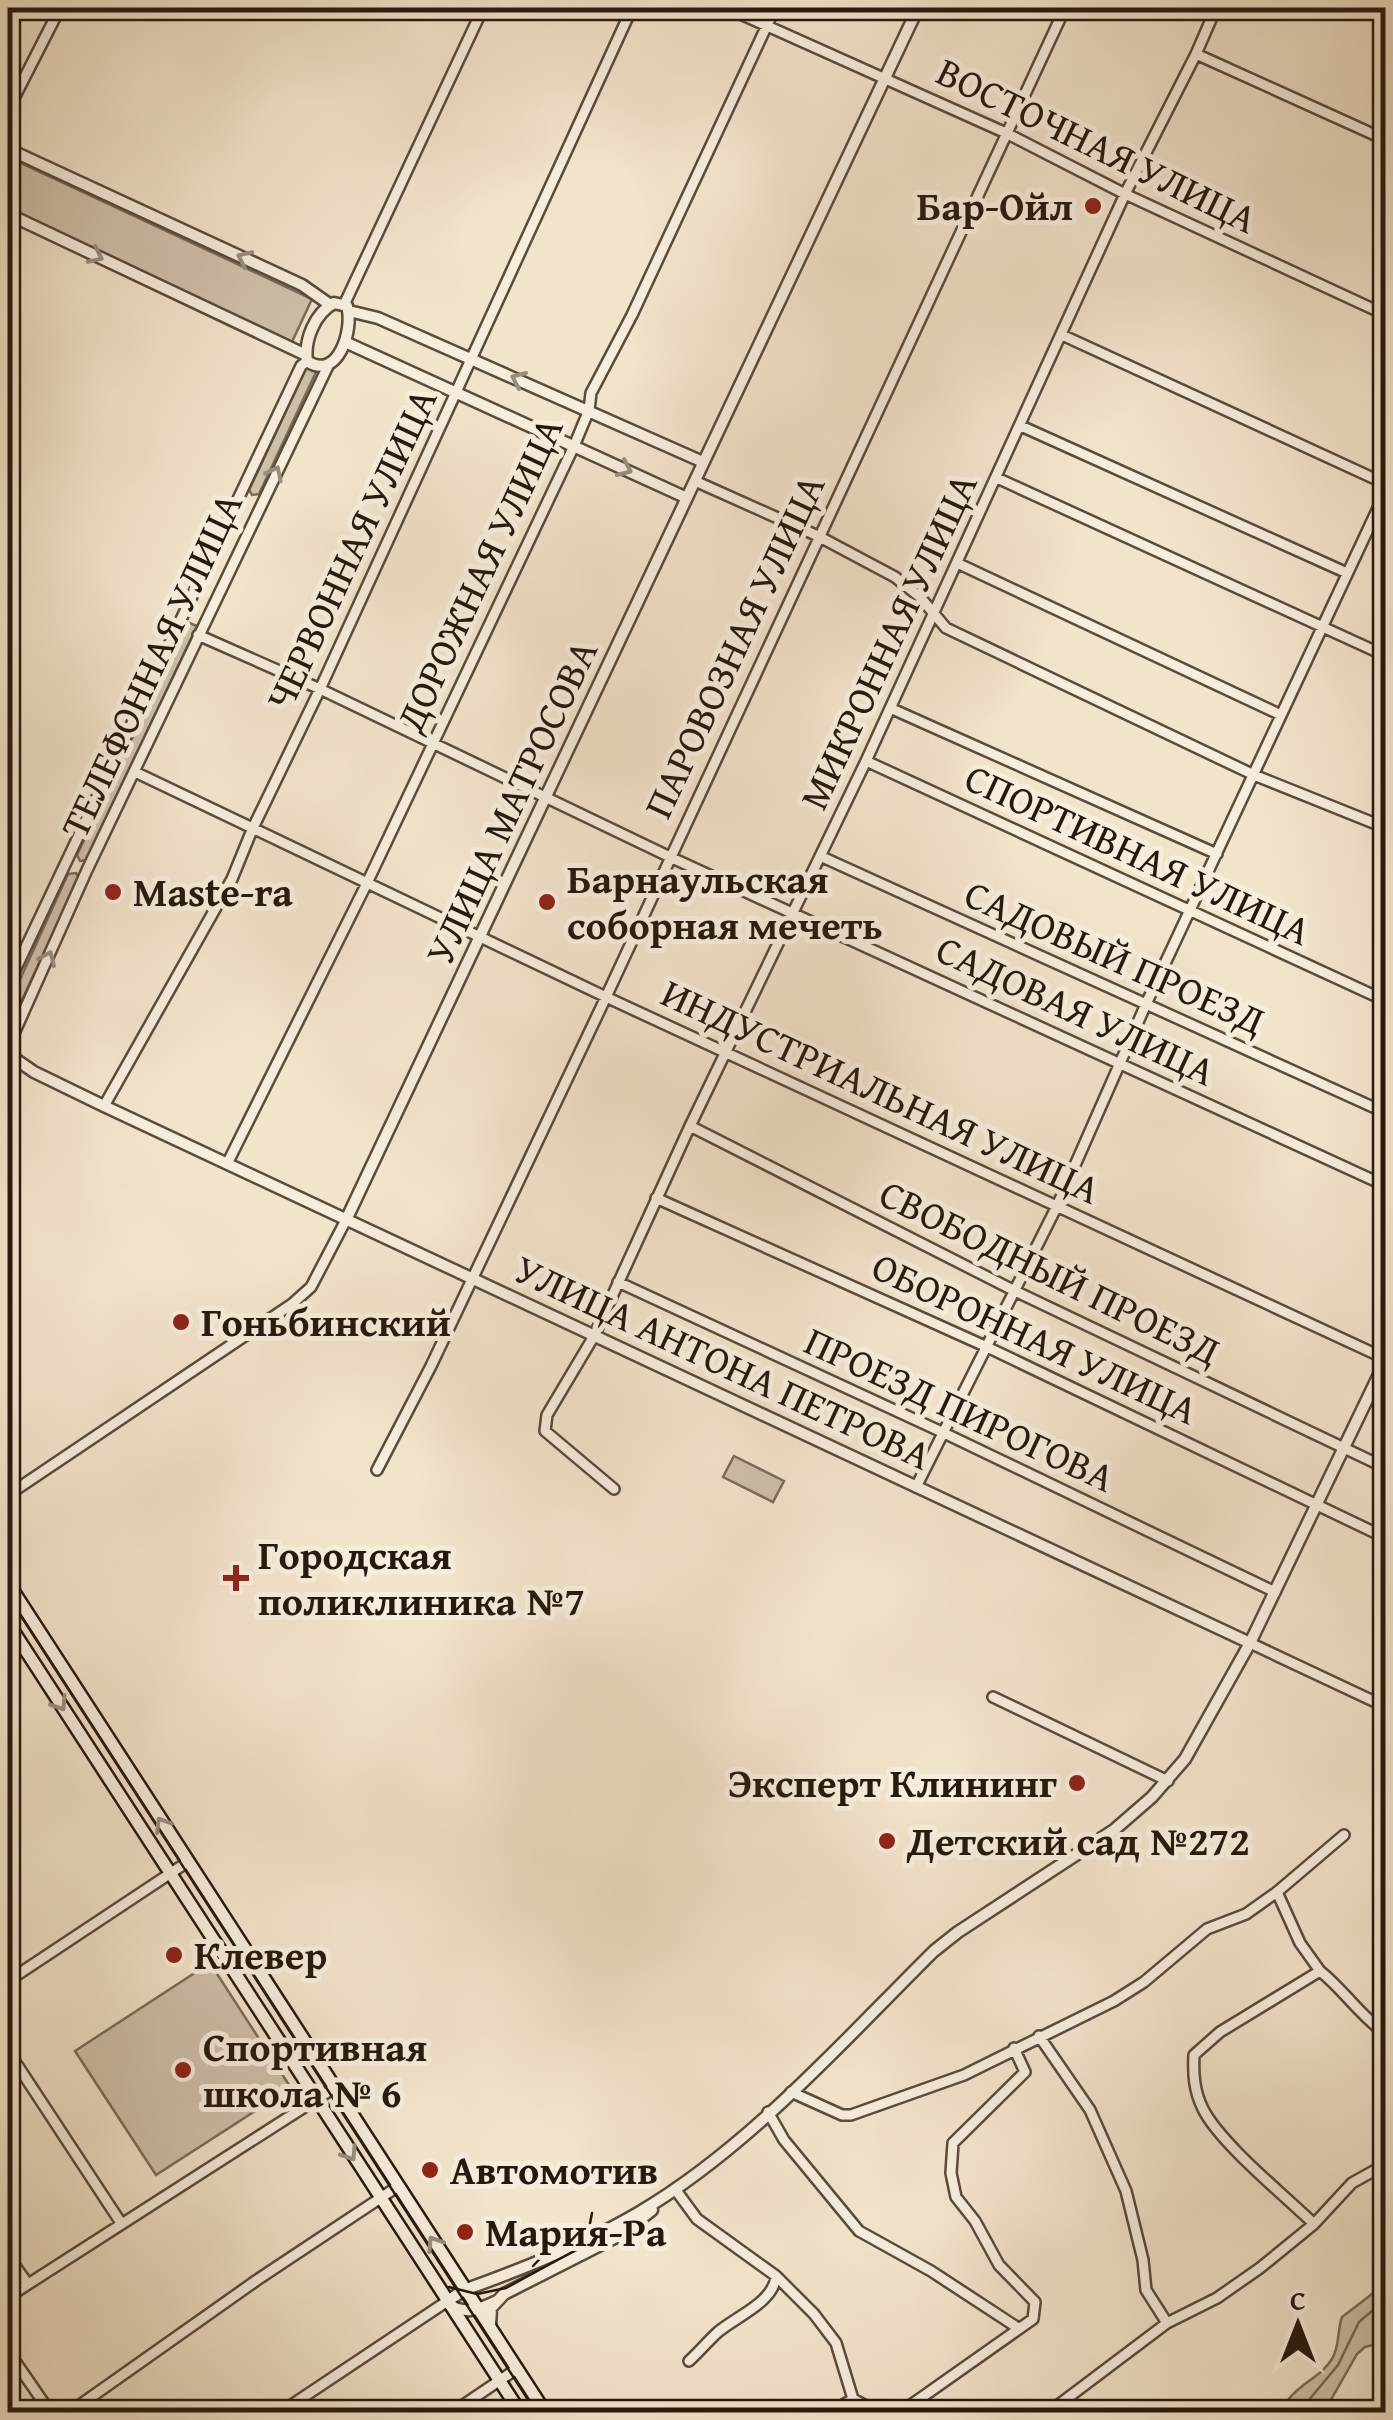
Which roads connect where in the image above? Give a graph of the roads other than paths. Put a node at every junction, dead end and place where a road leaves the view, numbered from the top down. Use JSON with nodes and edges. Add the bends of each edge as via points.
{"nodes":[{"id":1,"x":60,"y":8,"type":"edge"},
{"id":2,"x":483,"y":8,"type":"edge"},
{"id":3,"x":632,"y":8,"type":"edge"},
{"id":4,"x":727,"y":8,"type":"edge"},
{"id":5,"x":774,"y":8,"type":"edge"},
{"id":6,"x":918,"y":8,"type":"edge"},
{"id":7,"x":1064,"y":8,"type":"edge"},
{"id":8,"x":1216,"y":8,"type":"edge"},
{"id":9,"x":766,"y":25,"type":"junction"},
{"id":10,"x":1196,"y":54,"type":"junction"},
{"id":11,"x":884,"y":77,"type":"junction"},
{"id":12,"x":8,"y":110,"type":"edge"},
{"id":13,"x":1006,"y":133,"type":"junction"},
{"id":14,"x":1386,"y":140,"type":"edge"},
{"id":15,"x":8,"y":149,"type":"edge"},
{"id":16,"x":1125,"y":194,"type":"junction"},
{"id":17,"x":8,"y":214,"type":"edge"},
{"id":18,"x":330,"y":304,"type":"junction"},
{"id":19,"x":347,"y":308,"type":"junction"},
{"id":20,"x":1386,"y":315,"type":"edge"},
{"id":21,"x":1062,"y":335,"type":"junction"},
{"id":22,"x":344,"y":342,"type":"junction"},
{"id":23,"x":307,"y":358,"type":"junction"},
{"id":24,"x":471,"y":359,"type":"junction"},
{"id":25,"x":328,"y":366,"type":"junction"},
{"id":26,"x":456,"y":394,"type":"junction"},
{"id":27,"x":589,"y":410,"type":"junction"},
{"id":28,"x":1021,"y":426,"type":"junction"},
{"id":29,"x":574,"y":446,"type":"junction"},
{"id":30,"x":703,"y":462,"type":"junction"},
{"id":31,"x":997,"y":478,"type":"junction"},
{"id":32,"x":695,"y":481,"type":"junction"},
{"id":33,"x":1386,"y":487,"type":"edge"},
{"id":34,"x":687,"y":498,"type":"junction"},
{"id":35,"x":818,"y":536,"type":"junction"},
{"id":36,"x":957,"y":564,"type":"junction"},
{"id":37,"x":1347,"y":573,"type":"junction"},
{"id":38,"x":933,"y":614,"type":"junction"},
{"id":39,"x":1322,"y":626,"type":"junction"},
{"id":40,"x":198,"y":635,"type":"junction"},
{"id":41,"x":1386,"y":656,"type":"edge"},
{"id":42,"x":320,"y":689,"type":"junction"},
{"id":43,"x":890,"y":708,"type":"junction"},
{"id":44,"x":1280,"y":715,"type":"junction"},
{"id":45,"x":434,"y":744,"type":"junction"},
{"id":46,"x":866,"y":761,"type":"junction"},
{"id":47,"x":135,"y":772,"type":"junction"},
{"id":48,"x":1254,"y":775,"type":"junction"},
{"id":49,"x":546,"y":798,"type":"junction"},
{"id":50,"x":1386,"y":828,"type":"edge"},
{"id":51,"x":252,"y":830,"type":"junction"},
{"id":52,"x":1217,"y":854,"type":"junction"},
{"id":53,"x":820,"y":856,"type":"junction"},
{"id":54,"x":670,"y":857,"type":"junction"},
{"id":55,"x":367,"y":883,"type":"junction"},
{"id":56,"x":1191,"y":912,"type":"junction"},
{"id":57,"x":792,"y":913,"type":"junction"},
{"id":58,"x":481,"y":936,"type":"junction"},
{"id":59,"x":8,"y":985,"type":"edge"},
{"id":60,"x":606,"y":997,"type":"junction"},
{"id":61,"x":1386,"y":1001,"type":"edge"},
{"id":62,"x":1146,"y":1004,"type":"junction"},
{"id":63,"x":8,"y":1047,"type":"edge"},
{"id":64,"x":726,"y":1051,"type":"junction"},
{"id":65,"x":8,"y":1054,"type":"edge"},
{"id":66,"x":1120,"y":1062,"type":"junction"},
{"id":67,"x":8,"y":1064,"type":"edge"},
{"id":68,"x":34,"y":1072,"type":"junction"},
{"id":69,"x":104,"y":1106,"type":"junction"},
{"id":70,"x":1386,"y":1113,"type":"edge"},
{"id":71,"x":690,"y":1126,"type":"junction"},
{"id":72,"x":228,"y":1162,"type":"junction"},
{"id":73,"x":1386,"y":1186,"type":"edge"},
{"id":74,"x":656,"y":1198,"type":"junction"},
{"id":75,"x":1057,"y":1206,"type":"junction"},
{"id":76,"x":347,"y":1218,"type":"junction"},
{"id":77,"x":473,"y":1278,"type":"junction"},
{"id":78,"x":618,"y":1282,"type":"junction"},
{"id":79,"x":1016,"y":1292,"type":"junction"},
{"id":80,"x":594,"y":1336,"type":"junction"},
{"id":81,"x":987,"y":1347,"type":"junction"},
{"id":82,"x":1386,"y":1360,"type":"edge"},
{"id":83,"x":944,"y":1433,"type":"junction"},
{"id":84,"x":1344,"y":1448,"type":"junction"},
{"id":85,"x":1386,"y":1468,"type":"edge"},
{"id":86,"x":377,"y":1470,"type":"dead end"},
{"id":87,"x":916,"y":1487,"type":"junction"},
{"id":88,"x":614,"y":1489,"type":"dead end"},
{"id":89,"x":8,"y":1496,"type":"edge"},
{"id":90,"x":1318,"y":1505,"type":"junction"},
{"id":91,"x":1386,"y":1538,"type":"edge"},
{"id":92,"x":8,"y":1583,"type":"edge"},
{"id":93,"x":1275,"y":1592,"type":"junction"},
{"id":94,"x":8,"y":1622,"type":"edge"},
{"id":95,"x":1250,"y":1644,"type":"junction"},
{"id":96,"x":993,"y":1696,"type":"dead end"},
{"id":97,"x":1386,"y":1707,"type":"edge"},
{"id":98,"x":96,"y":1720,"type":"junction"},
{"id":99,"x":78,"y":1731,"type":"junction"},
{"id":100,"x":1168,"y":1781,"type":"junction"},
{"id":101,"x":1344,"y":1835,"type":"dead end"},
{"id":102,"x":186,"y":1863,"type":"junction"},
{"id":103,"x":168,"y":1874,"type":"junction"},
{"id":104,"x":1277,"y":1892,"type":"junction"},
{"id":105,"x":1320,"y":1970,"type":"junction"},
{"id":106,"x":8,"y":1980,"type":"edge"},
{"id":107,"x":1386,"y":2034,"type":"edge"},
{"id":108,"x":1039,"y":2036,"type":"junction"},
{"id":109,"x":1014,"y":2048,"type":"junction"},
{"id":110,"x":8,"y":2050,"type":"edge"},
{"id":111,"x":334,"y":2088,"type":"junction"},
{"id":112,"x":790,"y":2092,"type":"junction"},
{"id":113,"x":315,"y":2099,"type":"junction"},
{"id":114,"x":768,"y":2112,"type":"junction"},
{"id":115,"x":1386,"y":2164,"type":"edge"},
{"id":116,"x":398,"y":2187,"type":"junction"},
{"id":117,"x":674,"y":2189,"type":"junction"},
{"id":118,"x":379,"y":2198,"type":"junction"},
{"id":119,"x":121,"y":2223,"type":"junction"},
{"id":120,"x":1314,"y":2224,"type":"junction"},
{"id":121,"x":8,"y":2256,"type":"edge"},
{"id":122,"x":776,"y":2276,"type":"junction"},
{"id":123,"x":28,"y":2284,"type":"junction"},
{"id":124,"x":464,"y":2290,"type":"junction"},
{"id":125,"x":8,"y":2297,"type":"edge"},
{"id":126,"x":496,"y":2301,"type":"junction"},
{"id":127,"x":446,"y":2302,"type":"junction"},
{"id":128,"x":477,"y":2310,"type":"junction"},
{"id":129,"x":1167,"y":2322,"type":"junction"},
{"id":130,"x":1018,"y":2328,"type":"junction"},
{"id":131,"x":492,"y":2334,"type":"junction"},
{"id":132,"x":8,"y":2351,"type":"edge"},
{"id":133,"x":689,"y":2362,"type":"dead end"},
{"id":134,"x":515,"y":2370,"type":"junction"},
{"id":135,"x":498,"y":2382,"type":"junction"},
{"id":136,"x":1386,"y":2398,"type":"edge"},
{"id":137,"x":853,"y":2399,"type":"junction"},
{"id":138,"x":50,"y":2412,"type":"edge"},
{"id":139,"x":70,"y":2412,"type":"edge"},
{"id":140,"x":281,"y":2412,"type":"edge"},
{"id":141,"x":453,"y":2412,"type":"edge"},
{"id":142,"x":520,"y":2412,"type":"edge"},
{"id":143,"x":545,"y":2412,"type":"edge"},
{"id":144,"x":831,"y":2412,"type":"edge"},
{"id":145,"x":877,"y":2412,"type":"edge"},
{"id":146,"x":901,"y":2412,"type":"edge"},
{"id":147,"x":1050,"y":2412,"type":"edge"},
{"id":148,"x":1372,"y":2412,"type":"edge"}],
"edges":[{"from":1,"to":12,"type":"street"},
{"from":2,"to":19,"type":"street"},
{"from":3,"to":24,"type":"street","name":"ЧЕРВОННАЯ УЛИЦА"},
{"from":4,"to":9,"type":"street","name":"ВОСТОЧНАЯ УЛИЦА"},
{"from":5,"to":9,"type":"street","name":"ДОРОЖНАЯ УЛИЦА"},
{"from":6,"to":11,"type":"street","name":"УЛИЦА МАТРОСОВА"},
{"from":7,"to":13,"type":"street","name":"ПАРОВОЗНАЯ УЛИЦА"},
{"from":8,"to":10,"type":"street","name":"МИКРОННАЯ УЛИЦА"},
{"from":9,"to":11,"type":"street","name":"ВОСТОЧНАЯ УЛИЦА"},
{"from":9,"to":27,"type":"street","name":"ДОРОЖНАЯ УЛИЦА","via":[[591,393]]},
{"from":10,"to":14,"type":"street"},
{"from":10,"to":16,"type":"street","name":"МИКРОННАЯ УЛИЦА"},
{"from":11,"to":13,"type":"street","name":"ВОСТОЧНАЯ УЛИЦА"},
{"from":11,"to":30,"type":"street","name":"УЛИЦА МАТРОСОВА"},
{"from":13,"to":16,"type":"street","name":"ВОСТОЧНАЯ УЛИЦА"},
{"from":13,"to":35,"type":"street","name":"ПАРОВОЗНАЯ УЛИЦА"},
{"from":18,"to":15,"type":"street","one_way":true},
{"from":16,"to":20,"type":"street","name":"ВОСТОЧНАЯ УЛИЦА"},
{"from":16,"to":21,"type":"street","name":"МИКРОННАЯ УЛИЦА"},
{"from":17,"to":23,"type":"street","one_way":true},
{"from":18,"to":19,"type":"street"},
{"from":18,"to":23,"type":"street","via":[[314,325]]},
{"from":19,"to":22,"type":"street"},
{"from":19,"to":24,"type":"street"},
{"from":21,"to":28,"type":"street","name":"МИКРОННАЯ УЛИЦА"},
{"from":21,"to":33,"type":"street"},
{"from":22,"to":25,"type":"street"},
{"from":22,"to":26,"type":"street"},
{"from":23,"to":25,"type":"street"},
{"from":23,"to":59,"type":"street","name":"ТЕЛЕФОННАЯ УЛИЦА"},
{"from":24,"to":26,"type":"street","name":"ЧЕРВОННАЯ УЛИЦА"},
{"from":27,"to":24,"type":"street","one_way":true},
{"from":40,"to":25,"type":"street","name":"ТЕЛЕФОННАЯ УЛИЦА","one_way":true},
{"from":26,"to":29,"type":"street"},
{"from":26,"to":42,"type":"street","name":"ЧЕРВОННАЯ УЛИЦА"},
{"from":27,"to":29,"type":"street","name":"ДОРОЖНАЯ УЛИЦА"},
{"from":27,"to":30,"type":"street"},
{"from":28,"to":31,"type":"street","name":"МИКРОННАЯ УЛИЦА"},
{"from":28,"to":37,"type":"street"},
{"from":29,"to":34,"type":"street","one_way":true},
{"from":29,"to":45,"type":"street","name":"ДОРОЖНАЯ УЛИЦА"},
{"from":30,"to":32,"type":"street","name":"УЛИЦА МАТРОСОВА"},
{"from":31,"to":36,"type":"street","name":"МИКРОННАЯ УЛИЦА"},
{"from":31,"to":39,"type":"street"},
{"from":32,"to":34,"type":"street","name":"УЛИЦА МАТРОСОВА"},
{"from":32,"to":35,"type":"street"},
{"from":33,"to":37,"type":"street"},
{"from":34,"to":49,"type":"street","name":"УЛИЦА МАТРОСОВА"},
{"from":35,"to":38,"type":"street","via":[[895,577]]},
{"from":35,"to":54,"type":"street","name":"ПАРОВОЗНАЯ УЛИЦА"},
{"from":36,"to":38,"type":"street","name":"МИКРОННАЯ УЛИЦА"},
{"from":36,"to":44,"type":"street"},
{"from":37,"to":39,"type":"street"},
{"from":38,"to":43,"type":"street","name":"МИКРОННАЯ УЛИЦА"},
{"from":38,"to":48,"type":"street","via":[[946,628]]},
{"from":39,"to":41,"type":"street"},
{"from":39,"to":44,"type":"street"},
{"from":40,"to":42,"type":"street","name":"САДОВАЯ УЛИЦА"},
{"from":40,"to":47,"type":"street","name":"ТЕЛЕФОННАЯ УЛИЦА"},
{"from":42,"to":45,"type":"street","name":"САДОВАЯ УЛИЦА"},
{"from":42,"to":51,"type":"street","name":"ЧЕРВОННАЯ УЛИЦА"},
{"from":43,"to":46,"type":"street","name":"МИКРОННАЯ УЛИЦА"},
{"from":43,"to":52,"type":"street"},
{"from":44,"to":48,"type":"street"},
{"from":45,"to":49,"type":"street","name":"САДОВАЯ УЛИЦА"},
{"from":45,"to":55,"type":"street","name":"ДОРОЖНАЯ УЛИЦА"},
{"from":46,"to":53,"type":"street","name":"МИКРОННАЯ УЛИЦА"},
{"from":46,"to":56,"type":"street","name":"СПОРТИВНАЯ УЛИЦА"},
{"from":47,"to":51,"type":"street","name":"ИНДУСТРИАЛЬНАЯ УЛИЦА"},
{"from":63,"to":47,"type":"street","name":"ТЕЛЕФОННАЯ УЛИЦА","one_way":true},
{"from":48,"to":50,"type":"street"},
{"from":48,"to":52,"type":"street"},
{"from":49,"to":54,"type":"street","name":"САДОВАЯ УЛИЦА"},
{"from":49,"to":58,"type":"street","name":"УЛИЦА МАТРОСОВА"},
{"from":51,"to":55,"type":"street","name":"ИНДУСТРИАЛЬНАЯ УЛИЦА"},
{"from":51,"to":69,"type":"street","name":"ЧЕРВОННАЯ УЛИЦА","via":[[232,878]]},
{"from":52,"to":56,"type":"street"},
{"from":53,"to":57,"type":"street","name":"МИКРОННАЯ УЛИЦА"},
{"from":53,"to":62,"type":"street","name":"САДОВЫЙ ПРОЕЗД"},
{"from":54,"to":57,"type":"street","name":"САДОВАЯ УЛИЦА"},
{"from":54,"to":60,"type":"street","name":"ПАРОВОЗНАЯ УЛИЦА"},
{"from":55,"to":58,"type":"street","name":"ИНДУСТРИАЛЬНАЯ УЛИЦА"},
{"from":55,"to":72,"type":"street","name":"ДОРОЖНАЯ УЛИЦА"},
{"from":56,"to":61,"type":"street","name":"СПОРТИВНАЯ УЛИЦА"},
{"from":56,"to":62,"type":"street"},
{"from":57,"to":64,"type":"street","name":"МИКРОННАЯ УЛИЦА"},
{"from":57,"to":66,"type":"street","name":"САДОВАЯ УЛИЦА"},
{"from":58,"to":60,"type":"street","name":"ИНДУСТРИАЛЬНАЯ УЛИЦА"},
{"from":58,"to":76,"type":"street","name":"УЛИЦА МАТРОСОВА"},
{"from":60,"to":64,"type":"street","name":"ИНДУСТРИАЛЬНАЯ УЛИЦА"},
{"from":60,"to":77,"type":"street","name":"ПАРОВОЗНАЯ УЛИЦА"},
{"from":62,"to":66,"type":"street"},
{"from":62,"to":70,"type":"street","name":"САДОВЫЙ ПРОЕЗД"},
{"from":64,"to":71,"type":"street","name":"МИКРОННАЯ УЛИЦА"},
{"from":64,"to":75,"type":"street","name":"ИНДУСТРИАЛЬНАЯ УЛИЦА"},
{"from":65,"to":68,"type":"street","name":"УЛИЦА АНТОНА ПЕТРОВА"},
{"from":66,"to":73,"type":"street","name":"САДОВАЯ УЛИЦА"},
{"from":66,"to":75,"type":"street"},
{"from":67,"to":68,"type":"street","name":"УЛИЦА АНТОНА ПЕТРОВА"},
{"from":68,"to":69,"type":"street","name":"УЛИЦА АНТОНА ПЕТРОВА"},
{"from":69,"to":72,"type":"street","name":"УЛИЦА АНТОНА ПЕТРОВА"},
{"from":71,"to":74,"type":"street","name":"МИКРОННАЯ УЛИЦА"},
{"from":71,"to":79,"type":"street","name":"СВОБОДНЫЙ ПРОЕЗД"},
{"from":72,"to":76,"type":"street","name":"УЛИЦА АНТОНА ПЕТРОВА"},
{"from":74,"to":78,"type":"street","name":"МИКРОННАЯ УЛИЦА"},
{"from":74,"to":81,"type":"street","name":"ОБОРОННАЯ УЛИЦА"},
{"from":75,"to":79,"type":"street"},
{"from":75,"to":82,"type":"street","name":"ИНДУСТРИАЛЬНАЯ УЛИЦА"},
{"from":76,"to":77,"type":"street","name":"УЛИЦА АНТОНА ПЕТРОВА"},
{"from":76,"to":89,"type":"street","name":"УЛИЦА МАТРОСОВА","via":[[311,1287],[292,1304]]},
{"from":77,"to":80,"type":"street","name":"УЛИЦА АНТОНА ПЕТРОВА"},
{"from":77,"to":86,"type":"street","name":"ПАРОВОЗНАЯ УЛИЦА"},
{"from":78,"to":80,"type":"street","name":"МИКРОННАЯ УЛИЦА"},
{"from":78,"to":83,"type":"street","name":"ПРОЕЗД ПИРОГОВА"},
{"from":79,"to":81,"type":"street"},
{"from":79,"to":84,"type":"street","name":"СВОБОДНЫЙ ПРОЕЗД"},
{"from":80,"to":87,"type":"street","name":"УЛИЦА АНТОНА ПЕТРОВА"},
{"from":80,"to":88,"type":"street","name":"МИКРОННАЯ УЛИЦА","via":[[547,1415],[545,1431]]},
{"from":81,"to":83,"type":"street"},
{"from":81,"to":90,"type":"street","name":"ОБОРОННАЯ УЛИЦА"},
{"from":82,"to":84,"type":"street"},
{"from":83,"to":87,"type":"street"},
{"from":83,"to":93,"type":"street","name":"ПРОЕЗД ПИРОГОВА"},
{"from":84,"to":85,"type":"street","name":"СВОБОДНЫЙ ПРОЕЗД"},
{"from":84,"to":90,"type":"street"},
{"from":87,"to":95,"type":"street","name":"УЛИЦА АНТОНА ПЕТРОВА"},
{"from":90,"to":91,"type":"street","name":"ОБОРОННАЯ УЛИЦА"},
{"from":90,"to":93,"type":"street"},
{"from":92,"to":98,"type":"main road"},
{"from":93,"to":95,"type":"street"},
{"from":94,"to":99,"type":"main road","one_way":true},
{"from":95,"to":97,"type":"street","name":"УЛИЦА АНТОНА ПЕТРОВА"},
{"from":95,"to":100,"type":"street"},
{"from":96,"to":100,"type":"street"},
{"from":98,"to":99,"type":"street"},
{"from":102,"to":98,"type":"main road","one_way":true},
{"from":99,"to":103,"type":"main road"},
{"from":100,"to":112,"type":"street","via":[[1114,1830],[934,1951]]},
{"from":101,"to":104,"type":"street"},
{"from":102,"to":103,"type":"street"},
{"from":102,"to":111,"type":"main road"},
{"from":103,"to":106,"type":"street"},
{"from":103,"to":113,"type":"main road"},
{"from":104,"to":105,"type":"street"},
{"from":104,"to":108,"type":"street","via":[[1207,1929],[1114,2001]]},
{"from":105,"to":107,"type":"street"},
{"from":105,"to":120,"type":"street","via":[[1220,2032],[1194,2054],[1192,2076],[1205,2112]]},
{"from":108,"to":109,"type":"street"},
{"from":108,"to":129,"type":"street","via":[[1090,2110],[1126,2191],[1146,2290]]},
{"from":109,"to":112,"type":"street","via":[[964,2075],[850,2115]]},
{"from":109,"to":130,"type":"street","via":[[1023,2077],[959,2136],[951,2156],[956,2197],[999,2264],[1035,2302],[1033,2320]]},
{"from":110,"to":119,"type":"street"},
{"from":111,"to":113,"type":"street"},
{"from":111,"to":116,"type":"main road"},
{"from":112,"to":114,"type":"street"},
{"from":113,"to":118,"type":"main road","one_way":true},
{"from":113,"to":119,"type":"street"},
{"from":114,"to":117,"type":"street"},
{"from":114,"to":130,"type":"street","via":[[860,2231]]},
{"from":115,"to":120,"type":"street","via":[[1352,2183]]},
{"from":116,"to":118,"type":"street"},
{"from":124,"to":116,"type":"main road","one_way":true},
{"from":117,"to":122,"type":"street","via":[[697,2219]]},
{"from":117,"to":124,"type":"street","via":[[599,2234]]},
{"from":117,"to":126,"type":"street","via":[[620,2235]]},
{"from":118,"to":127,"type":"main road"},
{"from":118,"to":139,"type":"street"},
{"from":119,"to":123,"type":"street"},
{"from":120,"to":129,"type":"street","via":[[1217,2298]]},
{"from":121,"to":123,"type":"street"},
{"from":122,"to":133,"type":"street","via":[[767,2296]]},
{"from":122,"to":137,"type":"street","via":[[836,2343]]},
{"from":123,"to":125,"type":"street"},
{"from":124,"to":127,"type":"street"},
{"from":124,"to":128,"type":"main road"},
{"from":126,"to":128,"type":"street"},
{"from":126,"to":131,"type":"street","via":[[489,2316]]},
{"from":127,"to":128,"type":"street","via":[[461,2312]]},
{"from":127,"to":135,"type":"main road"},
{"from":127,"to":140,"type":"street"},
{"from":128,"to":131,"type":"main road"},
{"from":129,"to":147,"type":"street"},
{"from":130,"to":146,"type":"street"},
{"from":131,"to":134,"type":"main road"},
{"from":132,"to":138,"type":"street"},
{"from":134,"to":135,"type":"street"},
{"from":134,"to":143,"type":"main road"},
{"from":135,"to":141,"type":"street"},
{"from":135,"to":142,"type":"main road"},
{"from":136,"to":148,"type":"street"},
{"from":137,"to":144,"type":"street"},
{"from":137,"to":145,"type":"street"}]}
